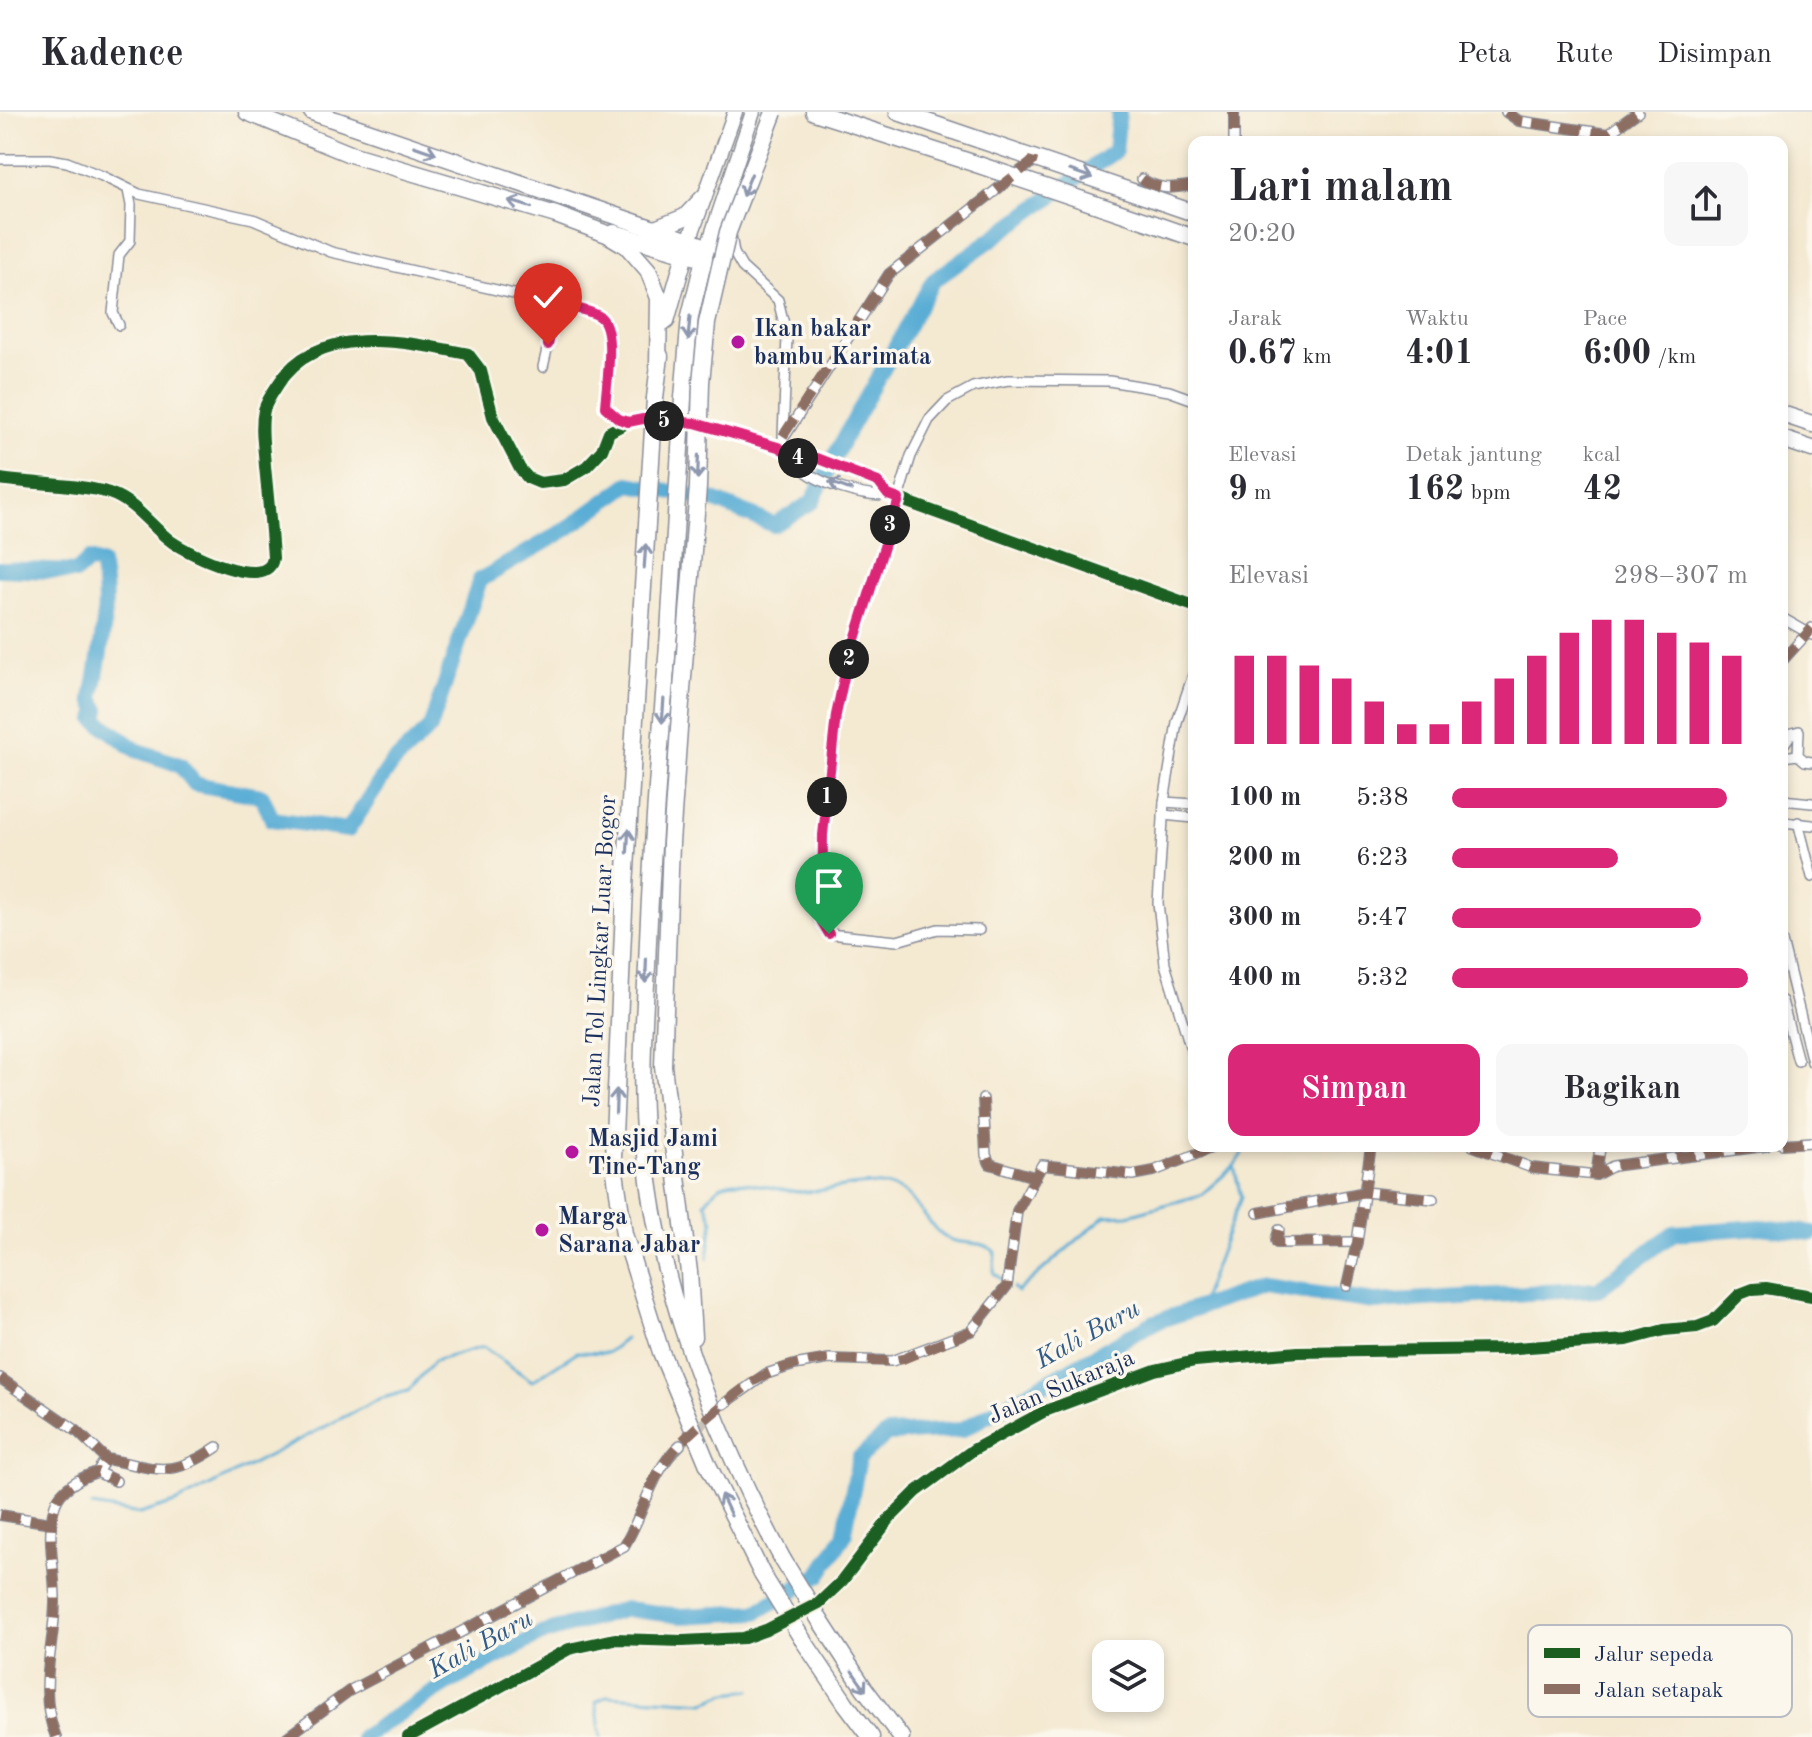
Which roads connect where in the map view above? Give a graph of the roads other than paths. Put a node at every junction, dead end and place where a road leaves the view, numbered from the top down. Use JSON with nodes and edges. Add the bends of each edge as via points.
{"nodes":[{"id":1,"x":247,"y":112,"type":"edge"},
{"id":2,"x":312,"y":112,"type":"edge"},
{"id":3,"x":735,"y":112,"type":"edge"},
{"id":4,"x":753,"y":112,"type":"edge"},
{"id":5,"x":774,"y":112,"type":"edge"},
{"id":6,"x":814,"y":112,"type":"edge"},
{"id":7,"x":898,"y":112,"type":"edge"},
{"id":8,"x":1234,"y":112,"type":"edge"},
{"id":9,"x":1506,"y":112,"type":"edge"},
{"id":10,"x":1638,"y":112,"type":"edge"},
{"id":11,"x":1234,"y":136,"type":"edge"},
{"id":12,"x":1035,"y":152,"type":"dead end"},
{"id":13,"x":0,"y":159,"type":"edge"},
{"id":14,"x":1142,"y":179,"type":"dead end"},
{"id":15,"x":1188,"y":186,"type":"edge"},
{"id":16,"x":128,"y":190,"type":"junction"},
{"id":17,"x":704,"y":197,"type":"junction"},
{"id":18,"x":1188,"y":211,"type":"edge"},
{"id":19,"x":556,"y":215,"type":"junction"},
{"id":20,"x":715,"y":223,"type":"junction"},
{"id":21,"x":655,"y":229,"type":"junction"},
{"id":22,"x":1188,"y":236,"type":"edge"},
{"id":23,"x":687,"y":247,"type":"junction"},
{"id":24,"x":706,"y":253,"type":"junction"},
{"id":25,"x":562,"y":305,"type":"junction"},
{"id":26,"x":119,"y":325,"type":"dead end"},
{"id":27,"x":658,"y":366,"type":"junction"},
{"id":28,"x":543,"y":367,"type":"dead end"},
{"id":29,"x":1188,"y":398,"type":"edge"},
{"id":30,"x":1788,"y":416,"type":"edge"},
{"id":31,"x":628,"y":422,"type":"junction"},
{"id":32,"x":1812,"y":424,"type":"edge"},
{"id":33,"x":783,"y":436,"type":"junction"},
{"id":34,"x":1788,"y":441,"type":"edge"},
{"id":35,"x":778,"y":447,"type":"junction"},
{"id":36,"x":1812,"y":449,"type":"edge"},
{"id":37,"x":798,"y":459,"type":"junction"},
{"id":38,"x":0,"y":479,"type":"edge"},
{"id":39,"x":888,"y":495,"type":"junction"},
{"id":40,"x":899,"y":499,"type":"junction"},
{"id":41,"x":1188,"y":604,"type":"edge"},
{"id":42,"x":1788,"y":621,"type":"edge"},
{"id":43,"x":1811,"y":632,"type":"edge"},
{"id":44,"x":1788,"y":655,"type":"edge"},
{"id":45,"x":1188,"y":690,"type":"edge"},
{"id":46,"x":1788,"y":739,"type":"edge"},
{"id":47,"x":1798,"y":755,"type":"junction"},
{"id":48,"x":1788,"y":756,"type":"edge"},
{"id":49,"x":1812,"y":762,"type":"edge"},
{"id":50,"x":1788,"y":800,"type":"edge"},
{"id":51,"x":1164,"y":802,"type":"junction"},
{"id":52,"x":1812,"y":803,"type":"edge"},
{"id":53,"x":1188,"y":804,"type":"edge"},
{"id":54,"x":1163,"y":815,"type":"junction"},
{"id":55,"x":1188,"y":817,"type":"edge"},
{"id":56,"x":1788,"y":822,"type":"edge"},
{"id":57,"x":1798,"y":822,"type":"junction"},
{"id":58,"x":1812,"y":825,"type":"edge"},
{"id":59,"x":1812,"y":877,"type":"edge"},
{"id":60,"x":979,"y":930,"type":"dead end"},
{"id":61,"x":1788,"y":965,"type":"edge"},
{"id":62,"x":1788,"y":1024,"type":"edge"},
{"id":63,"x":1188,"y":1039,"type":"edge"},
{"id":64,"x":1798,"y":1061,"type":"dead end"},
{"id":65,"x":1812,"y":1062,"type":"edge"},
{"id":66,"x":983,"y":1099,"type":"dead end"},
{"id":67,"x":1812,"y":1142,"type":"edge"},
{"id":68,"x":1788,"y":1144,"type":"edge"},
{"id":69,"x":1201,"y":1152,"type":"edge"},
{"id":70,"x":1370,"y":1152,"type":"edge"},
{"id":71,"x":1489,"y":1152,"type":"edge"},
{"id":72,"x":1599,"y":1152,"type":"edge"},
{"id":73,"x":1720,"y":1152,"type":"edge"},
{"id":74,"x":1596,"y":1175,"type":"junction"},
{"id":75,"x":1034,"y":1177,"type":"junction"},
{"id":76,"x":1365,"y":1192,"type":"junction"},
{"id":77,"x":1433,"y":1199,"type":"dead end"},
{"id":78,"x":1258,"y":1213,"type":"dead end"},
{"id":79,"x":1279,"y":1230,"type":"dead end"},
{"id":80,"x":1357,"y":1242,"type":"junction"},
{"id":81,"x":1347,"y":1286,"type":"dead end"},
{"id":82,"x":1812,"y":1296,"type":"edge"},
{"id":83,"x":694,"y":1359,"type":"junction"},
{"id":84,"x":0,"y":1378,"type":"edge"},
{"id":85,"x":724,"y":1404,"type":"tunnel mouth"},
{"id":86,"x":680,"y":1445,"type":"tunnel mouth"},
{"id":87,"x":217,"y":1447,"type":"dead end"},
{"id":88,"x":106,"y":1459,"type":"junction"},
{"id":89,"x":97,"y":1472,"type":"junction"},
{"id":90,"x":116,"y":1481,"type":"dead end"},
{"id":91,"x":0,"y":1515,"type":"edge"},
{"id":92,"x":51,"y":1523,"type":"junction"},
{"id":93,"x":56,"y":1737,"type":"edge"},
{"id":94,"x":287,"y":1737,"type":"edge"},
{"id":95,"x":408,"y":1737,"type":"edge"},
{"id":96,"x":871,"y":1737,"type":"edge"},
{"id":97,"x":901,"y":1737,"type":"edge"}],
"edges":[{"from":19,"to":1,"type":"highway","one_way":true,"via":[[350,154]]},
{"from":2,"to":21,"type":"highway","one_way":true},
{"from":3,"to":17,"type":"main road"},
{"from":4,"to":20,"type":"main road"},
{"from":5,"to":83,"type":"highway","one_way":true,"bridge":true,"via":[[728,232],[707,323],[671,843],[663,1066],[689,1272]]},
{"from":6,"to":22,"type":"highway","bridge":true},
{"from":7,"to":18,"type":"highway","one_way":true,"bridge":true},
{"from":8,"to":11,"type":"street"},
{"from":9,"to":10,"type":"street","via":[[1519,121],[1608,134]]},
{"from":12,"to":33,"type":"street","via":[[1032,162],[889,274]]},
{"from":13,"to":16,"type":"street","via":[[67,162]]},
{"from":14,"to":15,"type":"street","via":[[1153,187]]},
{"from":16,"to":25,"type":"street","via":[[253,219],[331,252]]},
{"from":16,"to":26,"type":"street","via":[[130,241],[119,255],[113,313]]},
{"from":17,"to":21,"type":"highway","via":[[685,217]]},
{"from":17,"to":23,"type":"main road"},
{"from":19,"to":23,"type":"highway"},
{"from":19,"to":27,"type":"highway","via":[[607,234],[627,246],[648,270],[659,298]]},
{"from":20,"to":24,"type":"main road"},
{"from":20,"to":33,"type":"street","via":[[731,233],[742,267],[778,300],[787,336]]},
{"from":21,"to":23,"type":"highway"},
{"from":23,"to":24,"type":"highway"},
{"from":23,"to":27,"type":"highway","name":"Jalan Tol Lingkar Luar Bogor"},
{"from":24,"to":83,"type":"highway","name":"Jalan Tol Lingkar Luar Bogor","one_way":true,"bridge":true,"via":[[690,316],[683,398],[643,1059],[644,1131],[653,1198],[672,1293]]},
{"from":25,"to":28,"type":"street"},
{"from":25,"to":31,"type":"street","via":[[599,316],[607,326],[605,407]]},
{"from":96,"to":27,"type":"highway","name":"Jalan Tol Lingkar Luar Bogor","one_way":true,"bridge":true,"via":[[762,1574],[708,1465],[661,1352],[624,1234],[613,1158]]},
{"from":29,"to":40,"type":"street","via":[[1109,381],[1008,380],[973,387],[947,401],[929,420],[911,456]]},
{"from":30,"to":32,"type":"highway"},
{"from":31,"to":35,"type":"street","via":[[695,423]]},
{"from":31,"to":38,"type":"street","via":[[609,432],[602,450],[586,467],[564,480],[540,483],[520,469],[493,417],[481,371],[468,354],[428,346],[334,344],[285,374],[264,412],[273,558],[266,571],[249,573],[203,560],[170,541],[127,501],[107,492]]},
{"from":33,"to":35,"type":"street"},
{"from":34,"to":36,"type":"highway"},
{"from":35,"to":37,"type":"street"},
{"from":37,"to":39,"type":"street","via":[[809,456],[868,477]]},
{"from":39,"to":37,"type":"street","one_way":true,"via":[[867,496],[813,476]]},
{"from":39,"to":40,"type":"street"},
{"from":40,"to":41,"type":"street"},
{"from":40,"to":60,"type":"street","via":[[836,715],[823,835],[822,922],[829,934],[897,941],[938,929]]},
{"from":42,"to":43,"type":"street"},
{"from":43,"to":44,"type":"street"},
{"from":45,"to":51,"type":"street"},
{"from":46,"to":47,"type":"street","via":[[1799,731]]},
{"from":47,"to":48,"type":"street"},
{"from":47,"to":49,"type":"street"},
{"from":50,"to":52,"type":"street"},
{"from":51,"to":53,"type":"street"},
{"from":51,"to":54,"type":"street"},
{"from":54,"to":55,"type":"street"},
{"from":54,"to":63,"type":"street","via":[[1158,903],[1165,964]]},
{"from":56,"to":57,"type":"street"},
{"from":57,"to":58,"type":"street"},
{"from":57,"to":59,"type":"street"},
{"from":61,"to":65,"type":"street"},
{"from":62,"to":64,"type":"street"},
{"from":66,"to":75,"type":"street","via":[[990,1164]]},
{"from":67,"to":68,"type":"street"},
{"from":69,"to":75,"type":"street","via":[[1133,1175],[1047,1164]]},
{"from":70,"to":76,"type":"street"},
{"from":71,"to":74,"type":"street","via":[[1532,1168]]},
{"from":72,"to":74,"type":"street"},
{"from":73,"to":74,"type":"street","via":[[1613,1166]]},
{"from":75,"to":85,"type":"street","via":[[1017,1211],[1008,1283],[971,1331],[892,1361],[829,1359],[794,1365],[766,1374]]},
{"from":76,"to":77,"type":"street"},
{"from":76,"to":78,"type":"street"},
{"from":76,"to":80,"type":"street"},
{"from":79,"to":80,"type":"street","via":[[1277,1243]]},
{"from":80,"to":81,"type":"street"},
{"from":82,"to":95,"type":"street","name":"Jalan Sukaraja","via":[[1753,1289],[1740,1294],[1713,1321],[1627,1340],[1243,1356],[1155,1370],[1045,1411],[973,1450],[916,1492],[819,1603],[766,1630],[744,1638],[615,1639],[569,1649]]},
{"from":83,"to":97,"type":"highway","name":"Jalan Tol Lingkar Luar Bogor","one_way":true,"bridge":true,"via":[[730,1454],[783,1560]]},
{"from":84,"to":88,"type":"street","via":[[77,1431]]},
{"from":86,"to":94,"type":"street","via":[[664,1463],[624,1546],[349,1691]]},
{"from":87,"to":88,"type":"street","via":[[193,1463],[167,1470]]},
{"from":88,"to":89,"type":"street"},
{"from":89,"to":90,"type":"street"},
{"from":89,"to":92,"type":"street","via":[[61,1495]]},
{"from":91,"to":92,"type":"street"},
{"from":92,"to":93,"type":"street","via":[[55,1605],[46,1672]]}]}
